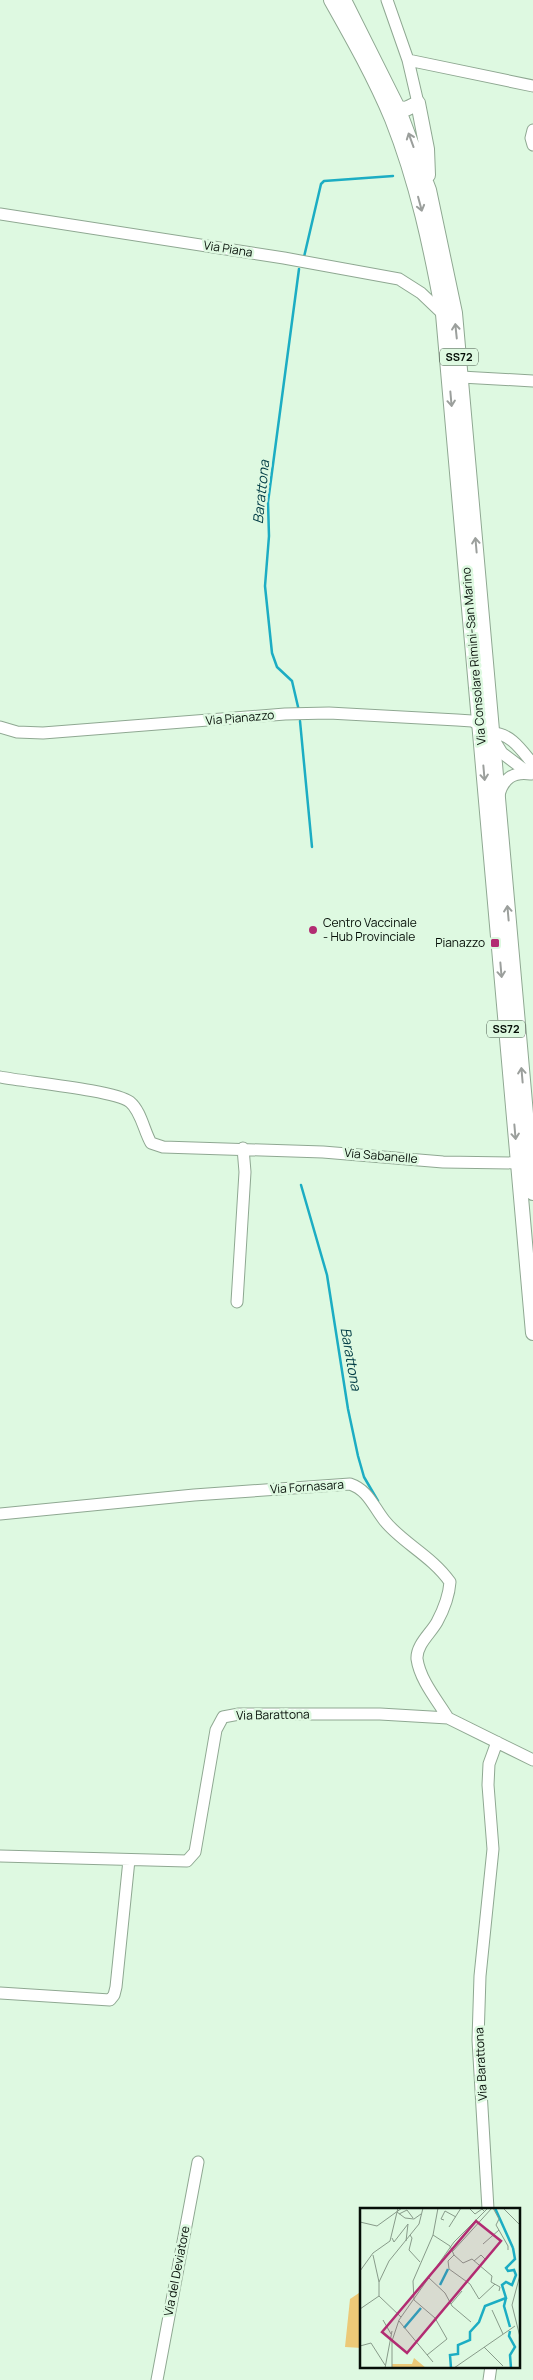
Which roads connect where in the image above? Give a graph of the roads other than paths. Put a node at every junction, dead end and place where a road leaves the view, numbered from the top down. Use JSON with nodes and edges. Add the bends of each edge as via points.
{"nodes":[{"id":1,"x":331,"y":0,"type":"edge"},
{"id":2,"x":344,"y":0,"type":"edge"},
{"id":3,"x":387,"y":0,"type":"edge"},
{"id":4,"x":408,"y":60,"type":"junction"},
{"id":5,"x":533,"y":86,"type":"edge"},
{"id":6,"x":409,"y":106,"type":"junction"},
{"id":7,"x":533,"y":130,"type":"edge"},
{"id":8,"x":533,"y":145,"type":"edge"},
{"id":9,"x":429,"y":190,"type":"junction"},
{"id":10,"x":0,"y":214,"type":"edge"},
{"id":11,"x":443,"y":314,"type":"junction"},
{"id":12,"x":461,"y":377,"type":"junction"},
{"id":13,"x":533,"y":381,"type":"edge"},
{"id":14,"x":480,"y":725,"type":"junction"},
{"id":15,"x":0,"y":727,"type":"edge"},
{"id":16,"x":492,"y":734,"type":"junction"},
{"id":17,"x":532,"y":771,"type":"edge"},
{"id":18,"x":498,"y":799,"type":"junction"},
{"id":19,"x":0,"y":1077,"type":"edge"},
{"id":20,"x":243,"y":1148,"type":"junction"},
{"id":21,"x":518,"y":1163,"type":"junction"},
{"id":22,"x":533,"y":1193,"type":"edge"},
{"id":23,"x":237,"y":1302,"type":"dead end"},
{"id":24,"x":533,"y":1332,"type":"edge"},
{"id":25,"x":0,"y":1514,"type":"edge"},
{"id":26,"x":448,"y":1718,"type":"junction"},
{"id":27,"x":497,"y":1742,"type":"junction"},
{"id":28,"x":533,"y":1760,"type":"edge"},
{"id":29,"x":0,"y":1856,"type":"edge"},
{"id":30,"x":129,"y":1860,"type":"junction"},
{"id":31,"x":0,"y":1994,"type":"edge"},
{"id":32,"x":198,"y":2162,"type":"dead end"},
{"id":33,"x":488,"y":2208,"type":"edge"},
{"id":34,"x":157,"y":2380,"type":"edge"}],
"edges":[{"from":1,"to":11,"type":"main road","name":"Via Consolare Rimini-San Marino","number":"SS72","one_way":true,"via":[[364,58],[392,120],[422,212]]},
{"from":2,"to":6,"type":"main road","name":"Via Consolare Rimini-San Marino","number":"SS72"},
{"from":3,"to":4,"type":"street"},
{"from":4,"to":5,"type":"street"},
{"from":4,"to":6,"type":"street"},
{"from":9,"to":6,"type":"main road","name":"Via Consolare Rimini-San Marino","number":"SS72","one_way":true},
{"from":6,"to":9,"type":"main road","via":[[427,149]]},
{"from":7,"to":8,"type":"street"},
{"from":12,"to":9,"type":"main road","name":"Via Consolare Rimini-San Marino","number":"SS72","one_way":true,"via":[[455,313]]},
{"from":10,"to":11,"type":"street","name":"Via Piana","via":[[399,279],[421,293]]},
{"from":11,"to":14,"type":"main road","name":"Via Consolare Rimini-San Marino","number":"SS72","one_way":true},
{"from":12,"to":13,"type":"street"},
{"from":16,"to":12,"type":"main road","name":"Via Consolare Rimini-San Marino","number":"SS72","one_way":true},
{"from":14,"to":15,"type":"street","name":"Via Pianazzo","via":[[457,720],[323,713],[43,734]]},
{"from":14,"to":16,"type":"street"},
{"from":14,"to":21,"type":"main road","name":"Via Consolare Rimini-San Marino","number":"SS72","one_way":true},
{"from":16,"to":17,"type":"street","via":[[500,733],[509,738]]},
{"from":16,"to":18,"type":"main road","name":"Via Consolare Rimini-San Marino","number":"SS72"},
{"from":17,"to":18,"type":"street","via":[[513,774],[505,781]]},
{"from":22,"to":18,"type":"main road","name":"Via Consolare Rimini-San Marino","number":"SS72","one_way":true},
{"from":19,"to":20,"type":"street","name":"Via Sabanelle","via":[[112,1095],[130,1102],[151,1143],[163,1147]]},
{"from":20,"to":21,"type":"street","name":"Via Sabanelle","via":[[452,1162]]},
{"from":20,"to":23,"type":"street","via":[[245,1172]]},
{"from":21,"to":24,"type":"main road","name":"Via Consolare Rimini-San Marino","number":"SS72"},
{"from":25,"to":26,"type":"street","name":"Via Fornasara","via":[[194,1495],[350,1484],[361,1487],[385,1521],[440,1568],[450,1582],[449,1597],[424,1638],[417,1657],[422,1676]]},
{"from":26,"to":27,"type":"street","name":"Via Barattona"},
{"from":26,"to":30,"type":"street","name":"Via Barattona","via":[[380,1714],[239,1714],[223,1717],[216,1730],[196,1852],[188,1861]]},
{"from":27,"to":28,"type":"street","name":"Via Barattona"},
{"from":27,"to":33,"type":"street","name":"Via Barattona","via":[[489,1764],[493,1849],[480,1976],[478,2031]]},
{"from":29,"to":30,"type":"street","name":"Via Barattona"},
{"from":30,"to":31,"type":"street","via":[[114,1995],[110,2000]]},
{"from":32,"to":34,"type":"street","name":"Via del Deviatore"}]}
